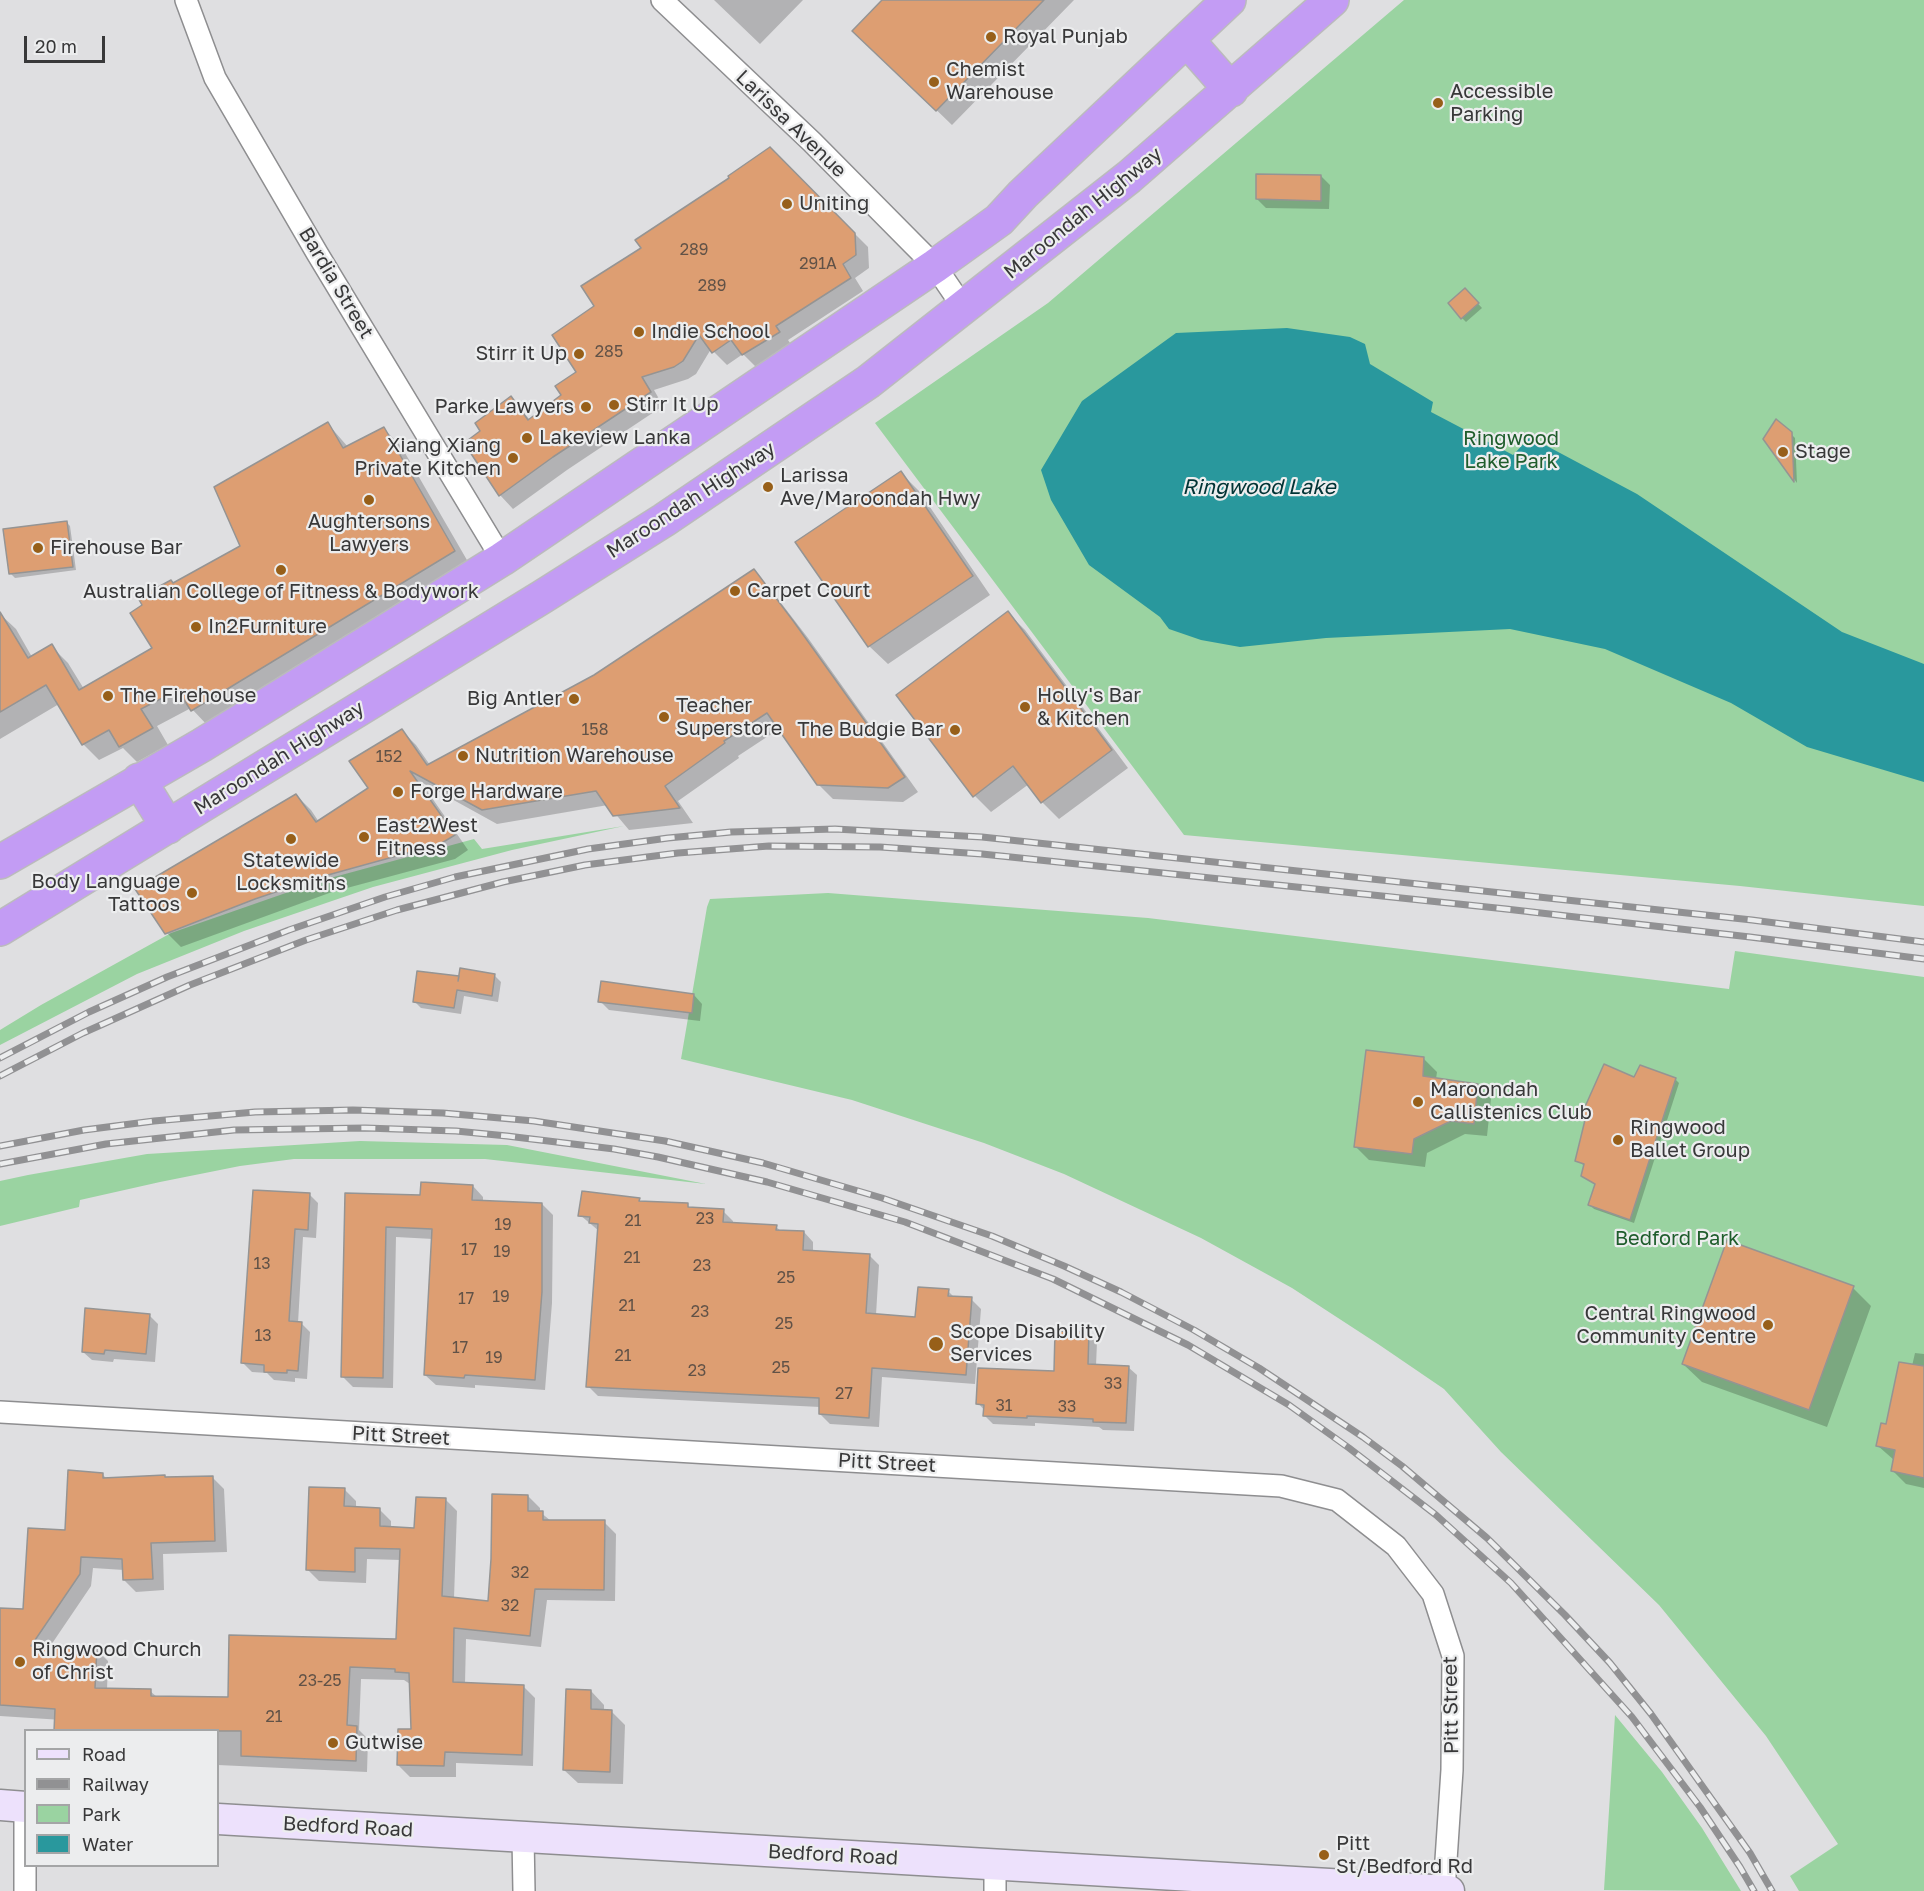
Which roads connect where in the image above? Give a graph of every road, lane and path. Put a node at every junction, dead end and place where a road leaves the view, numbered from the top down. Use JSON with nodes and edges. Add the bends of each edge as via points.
{"nodes":[{"id":1,"x":186,"y":0,"type":"edge"},
{"id":2,"x":662,"y":0,"type":"edge"},
{"id":3,"x":1229,"y":0,"type":"edge"},
{"id":4,"x":1332,"y":0,"type":"edge"},
{"id":5,"x":1187,"y":40,"type":"junction"},
{"id":6,"x":1231,"y":90,"type":"junction"},
{"id":7,"x":935,"y":266,"type":"junction"},
{"id":8,"x":963,"y":307,"type":"junction"},
{"id":9,"x":502,"y":559,"type":"junction"},
{"id":10,"x":139,"y":780,"type":"junction"},
{"id":11,"x":168,"y":827,"type":"junction"},
{"id":12,"x":0,"y":862,"type":"edge"},
{"id":13,"x":0,"y":929,"type":"edge"},
{"id":14,"x":0,"y":1412,"type":"edge"},
{"id":15,"x":0,"y":1805,"type":"edge"},
{"id":16,"x":24,"y":1807,"type":"edge"},
{"id":17,"x":219,"y":1819,"type":"edge"},
{"id":18,"x":523,"y":1837,"type":"junction"},
{"id":19,"x":25,"y":1867,"type":"edge"},
{"id":20,"x":995,"y":1877,"type":"edge"},
{"id":21,"x":25,"y":1891,"type":"edge"},
{"id":22,"x":524,"y":1891,"type":"edge"},
{"id":23,"x":1447,"y":1891,"type":"edge"}],
"edges":[{"from":1,"to":9,"type":"street","name":"Bardia Street","via":[[215,78]]},
{"from":2,"to":7,"type":"street","name":"Larissa Avenue"},
{"from":3,"to":5,"type":"highway"},
{"from":4,"to":6,"type":"highway","name":"Maroondah Highway"},
{"from":5,"to":6,"type":"highway"},
{"from":5,"to":7,"type":"highway","via":[[999,220]]},
{"from":6,"to":8,"type":"highway","name":"Maroondah Highway","via":[[1120,184]]},
{"from":7,"to":8,"type":"street","name":"Larissa Avenue"},
{"from":7,"to":9,"type":"highway"},
{"from":8,"to":11,"type":"highway","name":"Maroondah Highway","via":[[868,382],[664,520]]},
{"from":9,"to":10,"type":"highway"},
{"from":10,"to":11,"type":"highway"},
{"from":10,"to":12,"type":"highway"},
{"from":11,"to":13,"type":"highway","name":"Maroondah Highway"},
{"from":14,"to":23,"type":"street","name":"Pitt Street","via":[[1281,1486],[1337,1500],[1396,1546],[1433,1594],[1454,1656]]},
{"from":15,"to":16,"type":"main road"},
{"from":17,"to":18,"type":"main road","name":"Bedford Road"},
{"from":18,"to":20,"type":"main road","name":"Bedford Road"},
{"from":18,"to":22,"type":"street"},
{"from":19,"to":21,"type":"street"},
{"from":20,"to":23,"type":"main road","name":"Bedford Road"}]}
